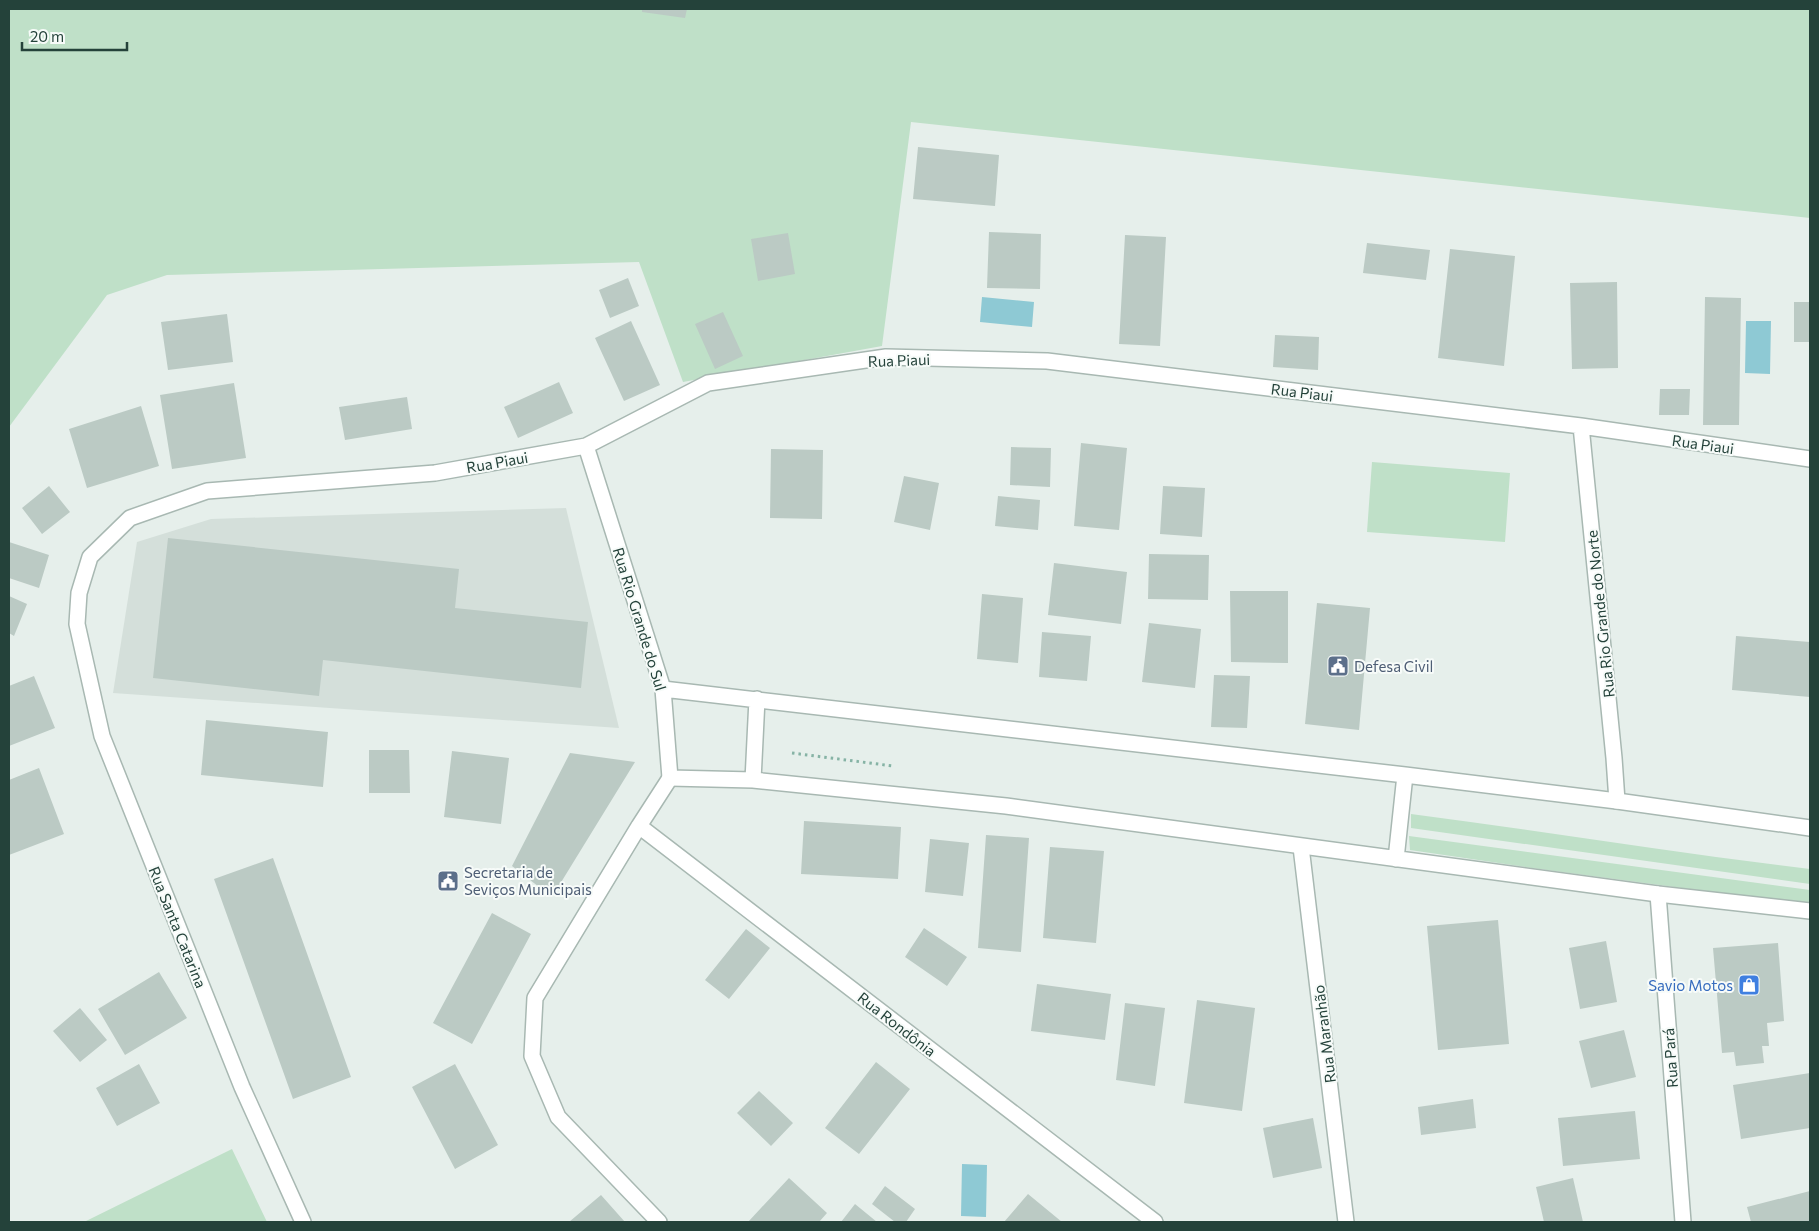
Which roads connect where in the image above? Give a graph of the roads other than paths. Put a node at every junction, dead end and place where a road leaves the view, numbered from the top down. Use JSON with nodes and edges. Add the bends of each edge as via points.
{"nodes":[{"id":1,"x":1581,"y":426,"type":"junction"},
{"id":2,"x":586,"y":446,"type":"junction"},
{"id":3,"x":1810,"y":459,"type":"edge"},
{"id":4,"x":78,"y":624,"type":"joint"},
{"id":5,"x":663,"y":689,"type":"junction"},
{"id":6,"x":757,"y":699,"type":"junction"},
{"id":7,"x":1405,"y":775,"type":"junction"},
{"id":8,"x":670,"y":778,"type":"junction"},
{"id":9,"x":753,"y":780,"type":"junction"},
{"id":10,"x":1617,"y":801,"type":"junction"},
{"id":11,"x":639,"y":826,"type":"junction"},
{"id":12,"x":1810,"y":828,"type":"edge"},
{"id":13,"x":1301,"y":847,"type":"junction"},
{"id":14,"x":1396,"y":859,"type":"junction"},
{"id":15,"x":1658,"y":894,"type":"junction"},
{"id":16,"x":1810,"y":911,"type":"edge"},
{"id":17,"x":303,"y":1222,"type":"edge"},
{"id":18,"x":658,"y":1222,"type":"edge"},
{"id":19,"x":1155,"y":1222,"type":"edge"},
{"id":20,"x":1346,"y":1222,"type":"edge"},
{"id":21,"x":1683,"y":1222,"type":"edge"}],
"edges":[{"from":1,"to":2,"type":"street","name":"Rua Piaui","via":[[1047,361],[886,357],[708,383]]},
{"from":1,"to":3,"type":"street","name":"Rua Piaui"},
{"from":1,"to":10,"type":"street","name":"Rua Rio Grande do Norte"},
{"from":2,"to":4,"type":"street","name":"Rua Piaui","via":[[435,473],[207,491],[130,518],[90,557],[79,593]]},
{"from":2,"to":5,"type":"street","name":"Rua Rio Grande do Sul"},
{"from":4,"to":17,"type":"street","name":"Rua Santa Catarina","via":[[102,736],[242,1086]]},
{"from":5,"to":6,"type":"street"},
{"from":5,"to":8,"type":"street","name":"Rua Rio Grande do Sul"},
{"from":6,"to":7,"type":"street"},
{"from":6,"to":9,"type":"street"},
{"from":7,"to":10,"type":"street"},
{"from":7,"to":14,"type":"street"},
{"from":8,"to":9,"type":"street"},
{"from":8,"to":11,"type":"street"},
{"from":9,"to":13,"type":"street","via":[[1006,806]]},
{"from":10,"to":12,"type":"street"},
{"from":11,"to":18,"type":"street","via":[[535,998],[532,1056],[558,1117]]},
{"from":11,"to":19,"type":"street","name":"Rua Rondônia"},
{"from":13,"to":14,"type":"street"},
{"from":13,"to":20,"type":"street","name":"Rua Maranhão"},
{"from":14,"to":15,"type":"street"},
{"from":15,"to":16,"type":"street"},
{"from":15,"to":21,"type":"street","name":"Rua Pará"}]}
